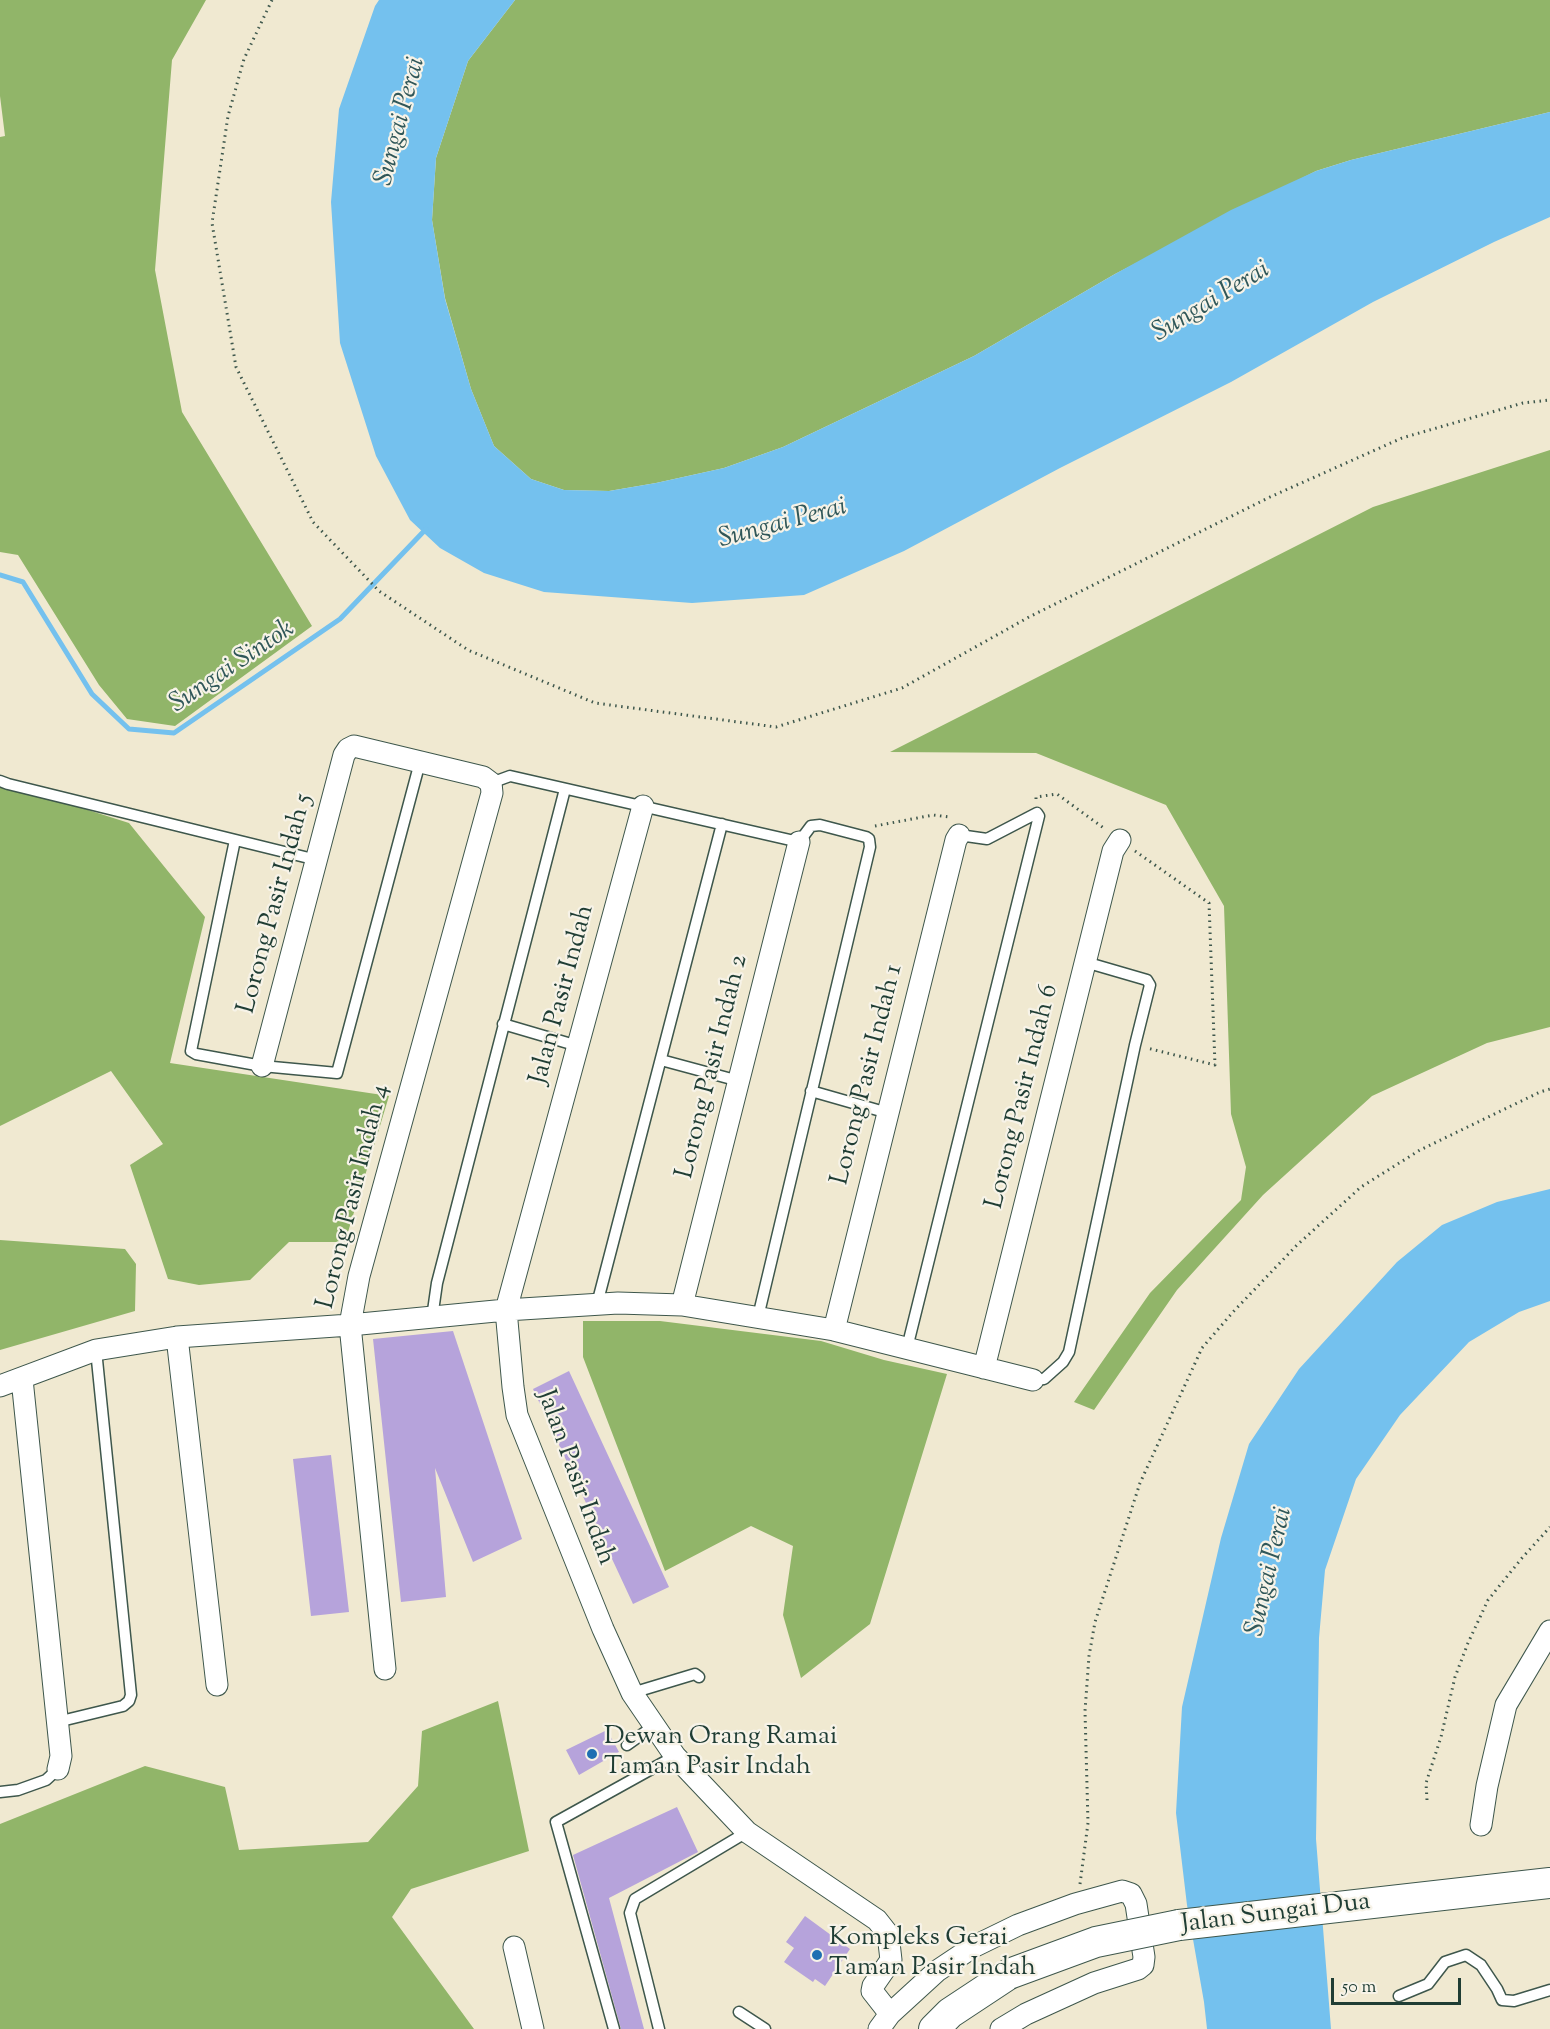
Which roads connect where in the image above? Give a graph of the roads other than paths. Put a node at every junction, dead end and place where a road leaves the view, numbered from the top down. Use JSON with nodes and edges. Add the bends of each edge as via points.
{"nodes":[{"id":1,"x":420,"y":762,"type":"junction"},
{"id":2,"x":0,"y":781,"type":"edge"},
{"id":3,"x":491,"y":783,"type":"junction"},
{"id":4,"x":565,"y":789,"type":"junction"},
{"id":5,"x":643,"y":806,"type":"junction"},
{"id":6,"x":722,"y":824,"type":"junction"},
{"id":7,"x":959,"y":835,"type":"joint"},
{"id":8,"x":235,"y":840,"type":"junction"},
{"id":9,"x":1120,"y":840,"type":"road end"},
{"id":10,"x":799,"y":842,"type":"junction"},
{"id":11,"x":316,"y":860,"type":"junction"},
{"id":12,"x":1085,"y":962,"type":"junction"},
{"id":13,"x":503,"y":1024,"type":"junction"},
{"id":14,"x":578,"y":1046,"type":"junction"},
{"id":15,"x":661,"y":1060,"type":"junction"},
{"id":16,"x":262,"y":1066,"type":"junction"},
{"id":17,"x":739,"y":1081,"type":"junction"},
{"id":18,"x":811,"y":1091,"type":"junction"},
{"id":19,"x":888,"y":1113,"type":"junction"},
{"id":20,"x":597,"y":1304,"type":"junction"},
{"id":21,"x":682,"y":1305,"type":"junction"},
{"id":22,"x":506,"y":1310,"type":"junction"},
{"id":23,"x":758,"y":1317,"type":"junction"},
{"id":24,"x":432,"y":1318,"type":"junction"},
{"id":25,"x":350,"y":1325,"type":"junction"},
{"id":26,"x":834,"y":1330,"type":"junction"},
{"id":27,"x":177,"y":1337,"type":"junction"},
{"id":28,"x":907,"y":1348,"type":"junction"},
{"id":29,"x":96,"y":1350,"type":"junction"},
{"id":30,"x":984,"y":1368,"type":"junction"},
{"id":31,"x":22,"y":1379,"type":"junction"},
{"id":32,"x":1033,"y":1380,"type":"joint"},
{"id":33,"x":0,"y":1386,"type":"edge"},
{"id":34,"x":1550,"y":1631,"type":"edge"},
{"id":35,"x":385,"y":1669,"type":"dead end"},
{"id":36,"x":699,"y":1677,"type":"dead end"},
{"id":37,"x":217,"y":1685,"type":"dead end"},
{"id":38,"x":632,"y":1693,"type":"junction"},
{"id":39,"x":57,"y":1722,"type":"junction"},
{"id":40,"x":655,"y":1725,"type":"junction"},
{"id":41,"x":627,"y":1745,"type":"dead end"},
{"id":42,"x":675,"y":1756,"type":"junction"},
{"id":43,"x":58,"y":1769,"type":"joint"},
{"id":44,"x":0,"y":1792,"type":"edge"},
{"id":45,"x":1481,"y":1824,"type":"dead end"},
{"id":46,"x":747,"y":1832,"type":"junction"},
{"id":47,"x":1550,"y":1883,"type":"edge"},
{"id":48,"x":513,"y":1947,"type":"dead end"},
{"id":49,"x":1550,"y":1990,"type":"edge"},
{"id":50,"x":1399,"y":1995,"type":"dead end"},
{"id":51,"x":739,"y":2012,"type":"dead end"},
{"id":52,"x":885,"y":2021,"type":"edge"},
{"id":53,"x":533,"y":2029,"type":"edge"},
{"id":54,"x":614,"y":2029,"type":"edge"},
{"id":55,"x":659,"y":2029,"type":"edge"},
{"id":56,"x":765,"y":2029,"type":"edge"},
{"id":57,"x":934,"y":2029,"type":"edge"},
{"id":58,"x":1001,"y":2029,"type":"edge"}],
"edges":[{"from":1,"to":3,"type":"street","via":[[483,777]]},
{"from":1,"to":11,"type":"street","name":"Lorong Pasir Indah 5","via":[[354,747],[348,749]]},
{"from":1,"to":16,"type":"lane","via":[[337,1073]]},
{"from":2,"to":8,"type":"lane"},
{"from":3,"to":4,"type":"lane","via":[[510,776]]},
{"from":3,"to":25,"type":"street","name":"Lorong Pasir Indah 4","via":[[492,793],[359,1276]]},
{"from":4,"to":5,"type":"lane"},
{"from":4,"to":13,"type":"lane"},
{"from":5,"to":6,"type":"lane"},
{"from":5,"to":14,"type":"street","name":"Jalan Pasir Indah"},
{"from":6,"to":10,"type":"lane"},
{"from":6,"to":15,"type":"lane"},
{"from":7,"to":19,"type":"street","name":"Lorong Pasir Indah 1"},
{"from":7,"to":28,"type":"lane","via":[[987,839],[1037,813],[1039,816]]},
{"from":8,"to":11,"type":"lane"},
{"from":8,"to":16,"type":"lane","via":[[191,1051]]},
{"from":9,"to":12,"type":"street","name":"Lorong Pasir Indah 6","via":[[1113,851]]},
{"from":10,"to":17,"type":"street","name":"Lorong Pasir Indah 2"},
{"from":10,"to":18,"type":"lane","via":[[811,826],[820,825],[866,837],[871,843]]},
{"from":11,"to":16,"type":"street","name":"Lorong Pasir Indah 5"},
{"from":12,"to":30,"type":"street","name":"Lorong Pasir Indah 6"},
{"from":12,"to":32,"type":"lane","via":[[1148,980],[1150,985],[1069,1352],[1044,1379]]},
{"from":13,"to":14,"type":"lane"},
{"from":13,"to":24,"type":"lane","via":[[437,1283]]},
{"from":14,"to":22,"type":"street","name":"Jalan Pasir Indah"},
{"from":15,"to":17,"type":"lane"},
{"from":15,"to":20,"type":"lane"},
{"from":17,"to":21,"type":"street","name":"Lorong Pasir Indah 2"},
{"from":18,"to":19,"type":"lane"},
{"from":18,"to":23,"type":"lane"},
{"from":19,"to":26,"type":"street","name":"Lorong Pasir Indah 1"},
{"from":20,"to":21,"type":"street"},
{"from":20,"to":22,"type":"street"},
{"from":21,"to":23,"type":"street"},
{"from":22,"to":24,"type":"street"},
{"from":22,"to":38,"type":"street","name":"Jalan Pasir Indah","via":[[517,1415]]},
{"from":23,"to":26,"type":"street"},
{"from":24,"to":25,"type":"street"},
{"from":25,"to":27,"type":"street"},
{"from":25,"to":35,"type":"street","name":"Lorong Pasir Indah 4"},
{"from":26,"to":28,"type":"street"},
{"from":27,"to":29,"type":"street"},
{"from":27,"to":37,"type":"street"},
{"from":28,"to":30,"type":"street"},
{"from":29,"to":31,"type":"street"},
{"from":29,"to":39,"type":"lane","via":[[131,1695],[123,1706]]},
{"from":30,"to":32,"type":"street"},
{"from":31,"to":33,"type":"street"},
{"from":31,"to":39,"type":"street"},
{"from":34,"to":45,"type":"street","via":[[1506,1705]]},
{"from":36,"to":38,"type":"lane","via":[[694,1674]]},
{"from":38,"to":40,"type":"street","name":"Jalan Pasir Indah"},
{"from":39,"to":43,"type":"street","via":[[61,1756]]},
{"from":40,"to":41,"type":"lane"},
{"from":40,"to":42,"type":"street","name":"Jalan Pasir Indah"},
{"from":42,"to":46,"type":"street","name":"Jalan Pasir Indah"},
{"from":42,"to":54,"type":"lane","via":[[556,1822]]},
{"from":43,"to":44,"type":"lane","via":[[46,1780]]},
{"from":46,"to":52,"type":"street","name":"Jalan Pasir Indah","via":[[883,1927],[888,1934],[891,1960],[872,1991]]},
{"from":46,"to":55,"type":"lane","via":[[634,1899],[630,1913]]},
{"from":47,"to":57,"type":"main road","name":"Jalan Sungai Dua","bridge":true,"via":[[1179,1926],[1096,1942],[1009,1974],[950,2013]]},
{"from":48,"to":53,"type":"street"},
{"from":49,"to":50,"type":"lane","via":[[1514,2001],[1502,2000],[1481,1965],[1466,1955],[1445,1962],[1428,1984]]},
{"from":51,"to":56,"type":"lane"},
{"from":52,"to":58,"type":"street","via":[[937,1971],[973,1947],[1018,1924],[1075,1904],[1122,1892],[1131,1894],[1136,1904],[1143,1965],[1035,2009]]}]}
